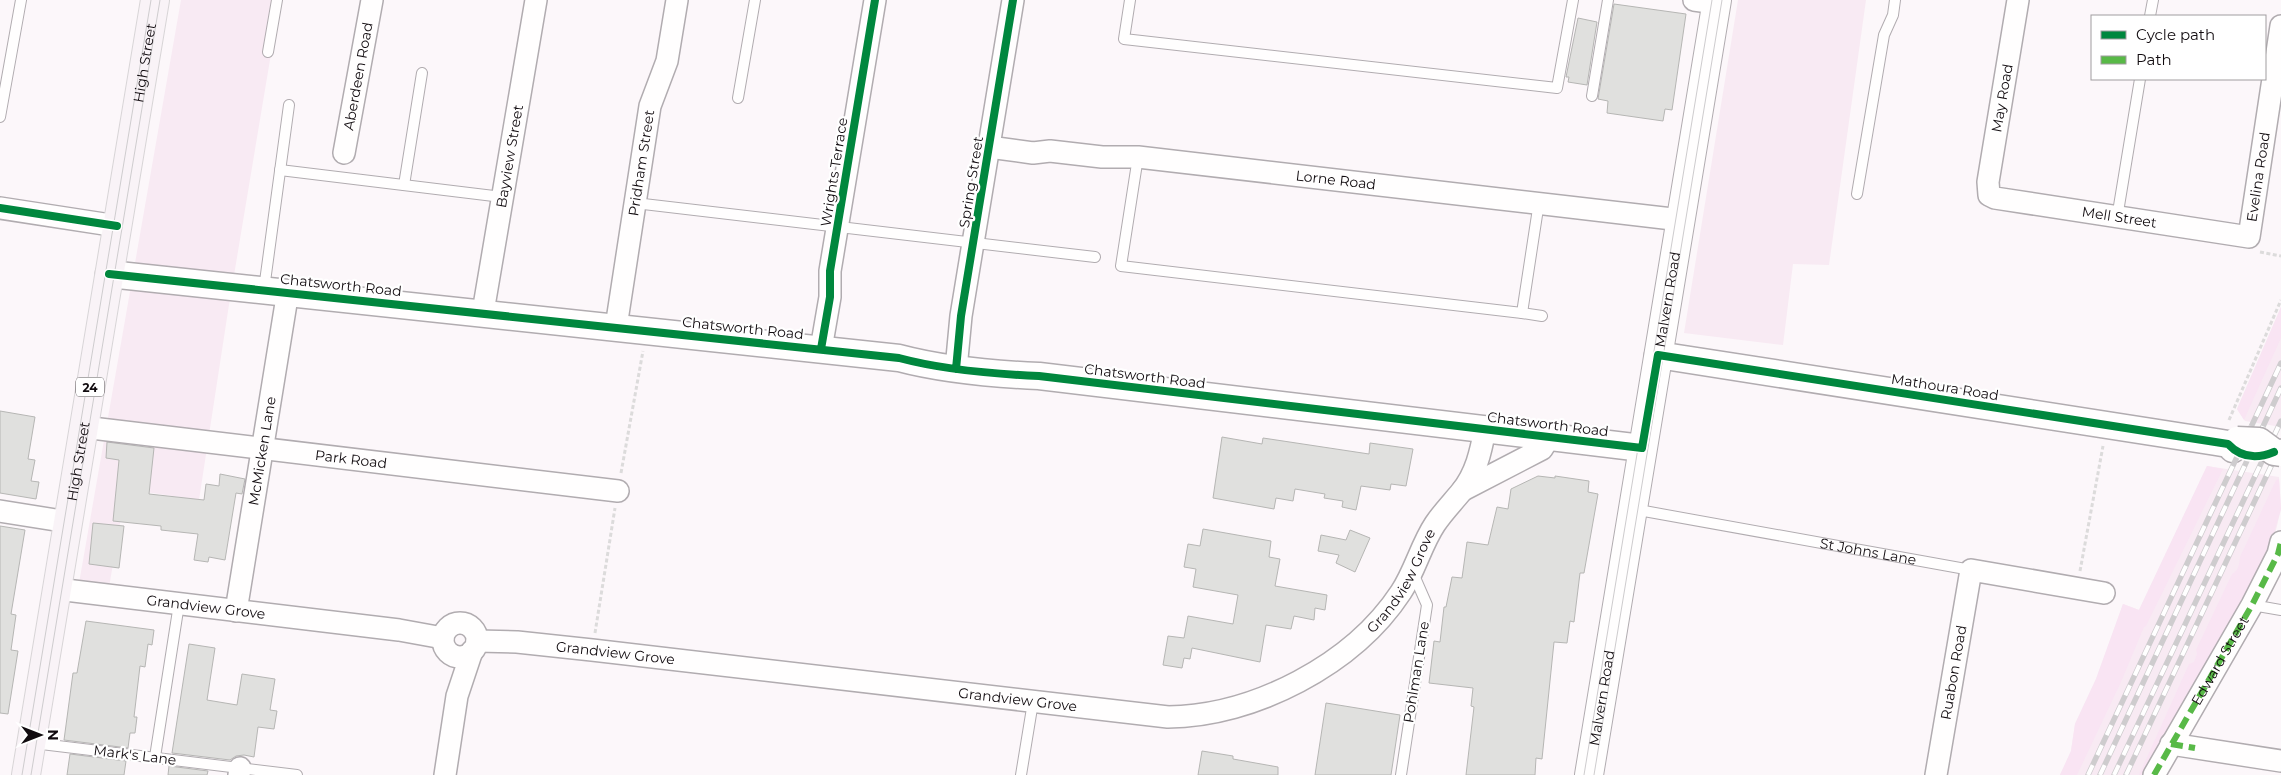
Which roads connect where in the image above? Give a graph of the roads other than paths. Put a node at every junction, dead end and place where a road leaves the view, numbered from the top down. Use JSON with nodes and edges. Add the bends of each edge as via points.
{"nodes":[{"id":1,"x":21,"y":0,"type":"edge"},
{"id":2,"x":155,"y":0,"type":"edge"},
{"id":3,"x":277,"y":0,"type":"edge"},
{"id":4,"x":372,"y":0,"type":"edge"},
{"id":5,"x":536,"y":0,"type":"edge"},
{"id":6,"x":677,"y":0,"type":"edge"},
{"id":7,"x":755,"y":0,"type":"edge"},
{"id":8,"x":875,"y":0,"type":"edge"},
{"id":9,"x":1013,"y":0,"type":"edge"},
{"id":10,"x":1130,"y":0,"type":"edge"},
{"id":11,"x":1574,"y":0,"type":"edge"},
{"id":12,"x":1608,"y":0,"type":"edge"},
{"id":13,"x":1895,"y":0,"type":"edge"},
{"id":14,"x":2018,"y":0,"type":"edge"},
{"id":15,"x":2153,"y":0,"type":"edge"},
{"id":16,"x":1709,"y":1,"type":"edge"},
{"id":17,"x":2150,"y":15,"type":"edge"},
{"id":18,"x":2281,"y":26,"type":"edge"},
{"id":19,"x":268,"y":52,"type":"dead end"},
{"id":20,"x":2278,"y":68,"type":"edge"},
{"id":21,"x":422,"y":73,"type":"dead end"},
{"id":22,"x":2140,"y":80,"type":"edge"},
{"id":23,"x":1592,"y":96,"type":"dead end"},
{"id":24,"x":738,"y":98,"type":"dead end"},
{"id":25,"x":289,"y":104,"type":"dead end"},
{"id":26,"x":0,"y":117,"type":"edge"},
{"id":27,"x":989,"y":147,"type":"junction"},
{"id":28,"x":344,"y":153,"type":"dead end"},
{"id":29,"x":1138,"y":158,"type":"junction"},
{"id":30,"x":280,"y":170,"type":"junction"},
{"id":31,"x":404,"y":185,"type":"junction"},
{"id":32,"x":1858,"y":194,"type":"dead end"},
{"id":33,"x":1989,"y":195,"type":"joint"},
{"id":34,"x":502,"y":197,"type":"junction"},
{"id":35,"x":635,"y":202,"type":"junction"},
{"id":36,"x":1539,"y":202,"type":"junction"},
{"id":37,"x":0,"y":208,"type":"edge"},
{"id":38,"x":2117,"y":218,"type":"junction"},
{"id":39,"x":1681,"y":220,"type":"junction"},
{"id":40,"x":116,"y":226,"type":"junction"},
{"id":41,"x":838,"y":227,"type":"junction"},
{"id":42,"x":2249,"y":237,"type":"joint"},
{"id":43,"x":973,"y":244,"type":"junction"},
{"id":44,"x":1096,"y":257,"type":"dead end"},
{"id":45,"x":108,"y":274,"type":"junction"},
{"id":46,"x":276,"y":290,"type":"junction"},
{"id":47,"x":483,"y":312,"type":"junction"},
{"id":48,"x":1522,"y":313,"type":"junction"},
{"id":49,"x":1542,"y":316,"type":"dead end"},
{"id":50,"x":616,"y":327,"type":"junction"},
{"id":51,"x":821,"y":349,"type":"junction"},
{"id":52,"x":1658,"y":355,"type":"junction"},
{"id":53,"x":956,"y":369,"type":"junction"},
{"id":54,"x":84,"y":427,"type":"junction"},
{"id":55,"x":1485,"y":429,"type":"junction"},
{"id":56,"x":1550,"y":436,"type":"junction"},
{"id":57,"x":261,"y":448,"type":"junction"},
{"id":58,"x":1642,"y":448,"type":"junction"},
{"id":59,"x":2278,"y":452,"type":"edge"},
{"id":60,"x":1462,"y":490,"type":"junction"},
{"id":61,"x":618,"y":491,"type":"dead end"},
{"id":62,"x":1633,"y":509,"type":"junction"},
{"id":63,"x":0,"y":511,"type":"edge"},
{"id":64,"x":68,"y":522,"type":"junction"},
{"id":65,"x":2281,"y":542,"type":"edge"},
{"id":66,"x":1971,"y":570,"type":"junction"},
{"id":67,"x":1412,"y":572,"type":"junction"},
{"id":68,"x":56,"y":589,"type":"junction"},
{"id":69,"x":2104,"y":593,"type":"dead end"},
{"id":70,"x":179,"y":604,"type":"junction"},
{"id":71,"x":2252,"y":606,"type":"junction"},
{"id":72,"x":2281,"y":610,"type":"edge"},
{"id":73,"x":236,"y":611,"type":"junction"},
{"id":74,"x":447,"y":646,"type":"junction"},
{"id":75,"x":474,"y":646,"type":"junction"},
{"id":76,"x":457,"y":696,"type":"junction"},
{"id":77,"x":1033,"y":702,"type":"junction"},
{"id":78,"x":32,"y":743,"type":"junction"},
{"id":79,"x":2171,"y":744,"type":"junction"},
{"id":80,"x":155,"y":757,"type":"junction"},
{"id":81,"x":2281,"y":761,"type":"edge"},
{"id":82,"x":239,"y":772,"type":"edge"},
{"id":83,"x":26,"y":775,"type":"edge"},
{"id":84,"x":298,"y":775,"type":"edge"},
{"id":85,"x":446,"y":775,"type":"edge"},
{"id":86,"x":1021,"y":775,"type":"edge"},
{"id":87,"x":1401,"y":775,"type":"edge"},
{"id":88,"x":1589,"y":775,"type":"edge"},
{"id":89,"x":1936,"y":775,"type":"edge"},
{"id":90,"x":2154,"y":775,"type":"edge"}],
"edges":[{"from":1,"to":26,"type":"lane"},
{"from":2,"to":40,"type":"main road","name":"High Street","number":"24"},
{"from":3,"to":19,"type":"lane"},
{"from":4,"to":28,"type":"street","name":"Aberdeen Road"},
{"from":5,"to":34,"type":"street","name":"Bayview Street"},
{"from":6,"to":35,"type":"street","name":"Pridham Street","via":[[667,61],[650,106]]},
{"from":7,"to":24,"type":"lane"},
{"from":8,"to":41,"type":"street","name":"Wrights Terrace"},
{"from":9,"to":27,"type":"street","name":"Spring Street"},
{"from":10,"to":11,"type":"lane","via":[[1124,39],[1557,88]]},
{"from":12,"to":23,"type":"lane"},
{"from":13,"to":32,"type":"lane","via":[[1893,15],[1884,35]]},
{"from":14,"to":33,"type":"street","name":"May Road","via":[[1988,182]]},
{"from":15,"to":17,"type":"lane"},
{"from":16,"to":39,"type":"main road","name":"Malvern Road"},
{"from":18,"to":20,"type":"street","name":"Evelina Road"},
{"from":20,"to":42,"type":"street","name":"Evelina Road"},
{"from":21,"to":31,"type":"lane"},
{"from":22,"to":38,"type":"lane"},
{"from":25,"to":30,"type":"lane"},
{"from":27,"to":29,"type":"street","name":"Lorne Road","via":[[1033,153],[1050,151]]},
{"from":27,"to":43,"type":"street","name":"Spring Street"},
{"from":29,"to":36,"type":"street","name":"Lorne Road"},
{"from":29,"to":48,"type":"lane","via":[[1121,266]]},
{"from":30,"to":31,"type":"lane"},
{"from":30,"to":46,"type":"lane"},
{"from":31,"to":34,"type":"lane"},
{"from":33,"to":38,"type":"street","name":"Mell Street"},
{"from":34,"to":47,"type":"street","name":"Bayview Street"},
{"from":35,"to":41,"type":"lane"},
{"from":35,"to":50,"type":"street","name":"Pridham Street"},
{"from":36,"to":39,"type":"street","name":"Lorne Road"},
{"from":36,"to":48,"type":"lane"},
{"from":37,"to":40,"type":"street"},
{"from":38,"to":42,"type":"street","name":"Mell Street"},
{"from":39,"to":52,"type":"main road","name":"Malvern Road"},
{"from":40,"to":45,"type":"main road","name":"High Street","number":"24"},
{"from":41,"to":43,"type":"lane"},
{"from":41,"to":51,"type":"street","name":"Wrights Terrace"},
{"from":43,"to":44,"type":"lane"},
{"from":43,"to":53,"type":"street","name":"Spring Street"},
{"from":45,"to":46,"type":"street","name":"Chatsworth Road"},
{"from":45,"to":54,"type":"main road","name":"High Street","number":"24"},
{"from":46,"to":47,"type":"street","name":"Chatsworth Road"},
{"from":46,"to":57,"type":"street","name":"McMicken Lane"},
{"from":47,"to":50,"type":"street","name":"Chatsworth Road"},
{"from":48,"to":49,"type":"lane"},
{"from":50,"to":51,"type":"street","name":"Chatsworth Road"},
{"from":51,"to":53,"type":"street","name":"Chatsworth Road","via":[[899,358]]},
{"from":52,"to":58,"type":"main road","name":"Malvern Road"},
{"from":52,"to":59,"type":"street","name":"Mathoura Road","via":[[2231,439],[2253,457]]},
{"from":53,"to":55,"type":"street","name":"Chatsworth Road"},
{"from":54,"to":57,"type":"street","name":"Park Road"},
{"from":54,"to":64,"type":"main road","name":"High Street","number":"24"},
{"from":55,"to":56,"type":"street","name":"Chatsworth Road"},
{"from":55,"to":60,"type":"street","name":"Grandview Grove","via":[[1479,459]]},
{"from":56,"to":58,"type":"street","name":"Chatsworth Road"},
{"from":56,"to":60,"type":"street","name":"Grandview Grove","via":[[1542,449]]},
{"from":57,"to":61,"type":"street","name":"Park Road"},
{"from":57,"to":73,"type":"street","name":"McMicken Lane"},
{"from":58,"to":62,"type":"main road","name":"Malvern Road"},
{"from":60,"to":67,"type":"street","name":"Grandview Grove","via":[[1434,526]]},
{"from":62,"to":66,"type":"lane","name":"St Johns Lane"},
{"from":62,"to":88,"type":"main road","name":"Malvern Road"},
{"from":63,"to":64,"type":"street"},
{"from":64,"to":68,"type":"main road","name":"High Street","number":"24"},
{"from":65,"to":71,"type":"street","name":"Edward Street"},
{"from":66,"to":69,"type":"street","name":"St Johns Lane"},
{"from":66,"to":89,"type":"street","name":"Ruabon Road"},
{"from":67,"to":77,"type":"street","name":"Grandview Grove","via":[[1387,611],[1343,652],[1293,684],[1233,709],[1168,717]]},
{"from":67,"to":87,"type":"lane","name":"Pohlman Lane","via":[[1427,605]]},
{"from":68,"to":70,"type":"street","name":"Grandview Grove"},
{"from":68,"to":78,"type":"main road","name":"High Street","number":"24"},
{"from":70,"to":73,"type":"street","name":"Grandview Grove"},
{"from":70,"to":80,"type":"lane"},
{"from":71,"to":72,"type":"lane"},
{"from":71,"to":79,"type":"street","name":"Edward Street"},
{"from":73,"to":74,"type":"street","name":"Grandview Grove","via":[[399,630]]},
{"from":74,"to":75,"type":"street","via":[[462,656]]},
{"from":74,"to":75,"type":"street","via":[[445,632],[453,624],[464,623],[474,630]]},
{"from":74,"to":76,"type":"street"},
{"from":75,"to":76,"type":"street"},
{"from":75,"to":77,"type":"street","name":"Grandview Grove","via":[[517,642]]},
{"from":76,"to":85,"type":"street"},
{"from":77,"to":86,"type":"lane"},
{"from":78,"to":80,"type":"lane","name":"Mark's Lane"},
{"from":78,"to":83,"type":"main road","name":"High Street","number":"24"},
{"from":79,"to":81,"type":"street"},
{"from":79,"to":90,"type":"street","name":"Edward Street"},
{"from":80,"to":82,"type":"lane","name":"Mark's Lane"},
{"from":82,"to":84,"type":"lane","name":"Mark's Lane"}]}
